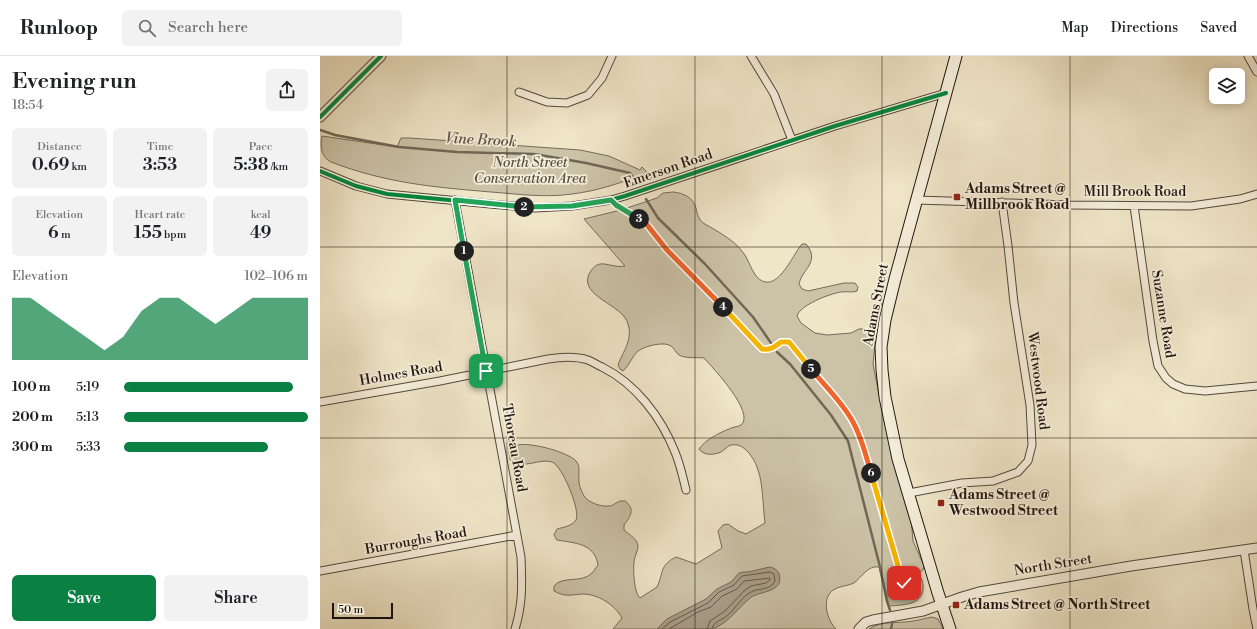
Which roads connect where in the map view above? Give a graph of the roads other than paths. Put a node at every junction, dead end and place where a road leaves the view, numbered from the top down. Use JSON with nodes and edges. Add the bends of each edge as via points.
{"nodes":[{"id":1,"x":381,"y":56,"type":"edge"},
{"id":2,"x":612,"y":56,"type":"edge"},
{"id":3,"x":751,"y":56,"type":"edge"},
{"id":4,"x":956,"y":56,"type":"edge"},
{"id":5,"x":1248,"y":56,"type":"edge"},
{"id":6,"x":1257,"y":72,"type":"edge"},
{"id":7,"x":519,"y":92,"type":"dead end"},
{"id":8,"x":946,"y":93,"type":"junction"},
{"id":9,"x":320,"y":118,"type":"edge"},
{"id":10,"x":792,"y":140,"type":"junction"},
{"id":11,"x":320,"y":171,"type":"edge"},
{"id":12,"x":1257,"y":194,"type":"edge"},
{"id":13,"x":455,"y":200,"type":"junction"},
{"id":14,"x":917,"y":200,"type":"junction"},
{"id":15,"x":1002,"y":202,"type":"junction"},
{"id":16,"x":1134,"y":206,"type":"junction"},
{"id":17,"x":486,"y":371,"type":"junction"},
{"id":18,"x":1257,"y":386,"type":"edge"},
{"id":19,"x":320,"y":402,"type":"edge"},
{"id":20,"x":686,"y":490,"type":"dead end"},
{"id":21,"x":909,"y":493,"type":"junction"},
{"id":22,"x":517,"y":535,"type":"junction"},
{"id":23,"x":1257,"y":548,"type":"edge"},
{"id":24,"x":1244,"y":550,"type":"junction"},
{"id":25,"x":320,"y":572,"type":"edge"},
{"id":26,"x":941,"y":605,"type":"junction"},
{"id":27,"x":515,"y":629,"type":"edge"},
{"id":28,"x":859,"y":629,"type":"edge"},
{"id":29,"x":950,"y":629,"type":"edge"},
{"id":30,"x":1257,"y":629,"type":"edge"}],
"edges":[{"from":1,"to":9,"type":"street"},
{"from":2,"to":7,"type":"street","via":[[602,78],[588,95],[567,103],[547,102]]},
{"from":3,"to":10,"type":"street","via":[[774,94]]},
{"from":4,"to":8,"type":"main road","name":"Adams Street"},
{"from":5,"to":6,"type":"street"},
{"from":8,"to":10,"type":"street","name":"Emerson Road"},
{"from":8,"to":14,"type":"main road","name":"Adams Street"},
{"from":10,"to":13,"type":"street","name":"Emerson Road","via":[[611,200],[535,208]]},
{"from":11,"to":13,"type":"street","name":"Emerson Road","via":[[356,186],[387,194]]},
{"from":12,"to":16,"type":"street","name":"Mill Brook Road","via":[[1190,206]]},
{"from":13,"to":17,"type":"street","name":"Thoreau Road"},
{"from":14,"to":15,"type":"street","name":"Mill Brook Road"},
{"from":14,"to":21,"type":"main road","name":"Adams Street","via":[[895,279],[881,347],[885,397],[898,459]]},
{"from":15,"to":16,"type":"street","name":"Mill Brook Road"},
{"from":15,"to":21,"type":"street","name":"Westwood Road","via":[[1030,405],[1032,445],[1028,461],[1018,472],[993,481],[962,483]]},
{"from":16,"to":18,"type":"street","name":"Suzanne Road","via":[[1153,341],[1158,366],[1166,378],[1185,389],[1205,391]]},
{"from":17,"to":19,"type":"street","name":"Holmes Road"},
{"from":17,"to":20,"type":"street","name":"Holmes Road","via":[[565,357],[588,360],[611,372],[634,389],[650,408],[675,452]]},
{"from":17,"to":22,"type":"street","name":"Thoreau Road"},
{"from":21,"to":26,"type":"main road","name":"Adams Street"},
{"from":22,"to":25,"type":"street","name":"Burroughs Road"},
{"from":22,"to":27,"type":"street","name":"Thoreau Road","via":[[521,557],[522,593]]},
{"from":23,"to":24,"type":"street","name":"North Street"},
{"from":24,"to":26,"type":"street","name":"North Street","via":[[1001,588],[968,595]]},
{"from":24,"to":30,"type":"street"},
{"from":26,"to":28,"type":"street","name":"North Street","via":[[873,620]]},
{"from":26,"to":29,"type":"main road","name":"Adams Street"}]}
